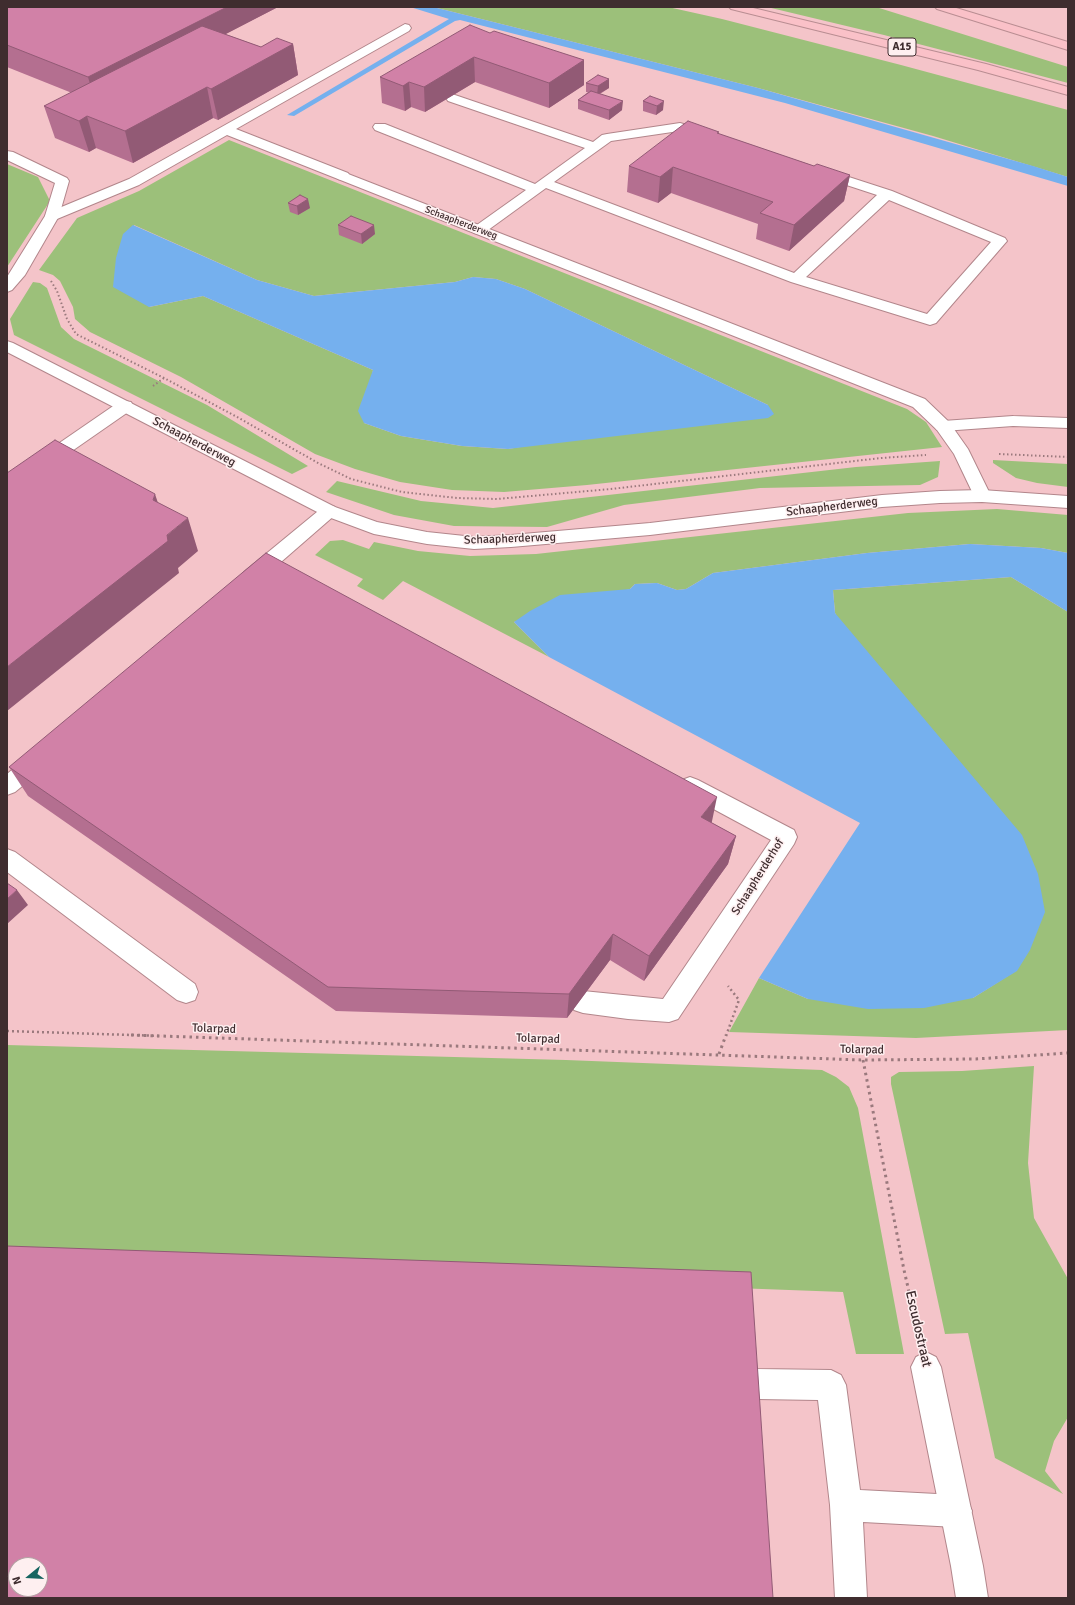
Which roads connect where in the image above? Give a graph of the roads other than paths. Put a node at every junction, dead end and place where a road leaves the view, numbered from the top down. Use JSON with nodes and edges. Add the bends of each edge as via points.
{"nodes":[{"id":1,"x":734,"y":7,"type":"edge"},
{"id":2,"x":941,"y":7,"type":"edge"},
{"id":3,"x":405,"y":28,"type":"dead end"},
{"id":4,"x":1068,"y":46,"type":"edge"},
{"id":5,"x":1068,"y":91,"type":"edge"},
{"id":6,"x":452,"y":98,"type":"edge"},
{"id":7,"x":380,"y":127,"type":"dead end"},
{"id":8,"x":226,"y":130,"type":"junction"},
{"id":9,"x":724,"y":141,"type":"edge"},
{"id":10,"x":596,"y":147,"type":"junction"},
{"id":11,"x":8,"y":155,"type":"edge"},
{"id":12,"x":806,"y":168,"type":"edge"},
{"id":13,"x":540,"y":186,"type":"junction"},
{"id":14,"x":887,"y":194,"type":"junction"},
{"id":15,"x":52,"y":216,"type":"junction"},
{"id":16,"x":479,"y":230,"type":"junction"},
{"id":17,"x":796,"y":279,"type":"junction"},
{"id":18,"x":7,"y":287,"type":"edge"},
{"id":19,"x":7,"y":346,"type":"edge"},
{"id":20,"x":125,"y":406,"type":"junction"},
{"id":21,"x":1068,"y":423,"type":"edge"},
{"id":22,"x":943,"y":426,"type":"junction"},
{"id":23,"x":7,"y":488,"type":"edge"},
{"id":24,"x":982,"y":496,"type":"junction"},
{"id":25,"x":1068,"y":502,"type":"edge"},
{"id":26,"x":329,"y":511,"type":"junction"},
{"id":27,"x":271,"y":560,"type":"junction"},
{"id":28,"x":291,"y":571,"type":"edge"},
{"id":29,"x":236,"y":591,"type":"edge"},
{"id":30,"x":54,"y":746,"type":"edge"},
{"id":31,"x":675,"y":777,"type":"edge"},
{"id":32,"x":7,"y":786,"type":"edge"},
{"id":33,"x":7,"y":859,"type":"edge"},
{"id":34,"x":186,"y":992,"type":"dead end"},
{"id":35,"x":583,"y":1002,"type":"edge"},
{"id":36,"x":926,"y":1367,"type":"road end"},
{"id":37,"x":758,"y":1384,"type":"edge"},
{"id":38,"x":846,"y":1505,"type":"junction"},
{"id":39,"x":956,"y":1511,"type":"junction"},
{"id":40,"x":851,"y":1598,"type":"edge"},
{"id":41,"x":972,"y":1598,"type":"edge"}],
"edges":[{"from":1,"to":5,"type":"highway","number":"A15","via":[[975,65]]},
{"from":2,"to":4,"type":"highway"},
{"from":3,"to":8,"type":"street"},
{"from":6,"to":10,"type":"street"},
{"from":7,"to":13,"type":"street"},
{"from":8,"to":15,"type":"street","via":[[134,182]]},
{"from":8,"to":16,"type":"street","name":"Schaapherderweg"},
{"from":9,"to":10,"type":"street","via":[[680,126],[607,138]]},
{"from":10,"to":13,"type":"street"},
{"from":11,"to":15,"type":"street","via":[[62,181]]},
{"from":12,"to":14,"type":"street"},
{"from":13,"to":16,"type":"street"},
{"from":13,"to":17,"type":"street"},
{"from":14,"to":17,"type":"street"},
{"from":14,"to":17,"type":"street","via":[[1000,241],[930,320]]},
{"from":15,"to":18,"type":"street","via":[[17,275]]},
{"from":16,"to":22,"type":"street","name":"Schaapherderweg","via":[[919,403]]},
{"from":19,"to":20,"type":"street","name":"Schaapherderweg"},
{"from":20,"to":23,"type":"street"},
{"from":20,"to":26,"type":"street","name":"Schaapherderweg"},
{"from":21,"to":22,"type":"street","via":[[1013,421]]},
{"from":22,"to":24,"type":"street","name":"Schaapherderweg","via":[[962,453]]},
{"from":24,"to":25,"type":"street","name":"Schaapherderweg"},
{"from":24,"to":26,"type":"street","name":"Schaapherderweg","via":[[882,501],[650,529],[474,543],[427,538],[374,528]]},
{"from":26,"to":27,"type":"street"},
{"from":27,"to":28,"type":"street"},
{"from":27,"to":29,"type":"street"},
{"from":30,"to":32,"type":"street"},
{"from":31,"to":35,"type":"street","name":"Schaapherderhof","via":[[786,837],[669,1011]]},
{"from":33,"to":34,"type":"street"},
{"from":36,"to":39,"type":"street","name":"Escudostraat"},
{"from":37,"to":38,"type":"street","via":[[831,1385]]},
{"from":38,"to":39,"type":"street"},
{"from":38,"to":40,"type":"street"},
{"from":39,"to":41,"type":"street","name":"Escudostraat"}]}
